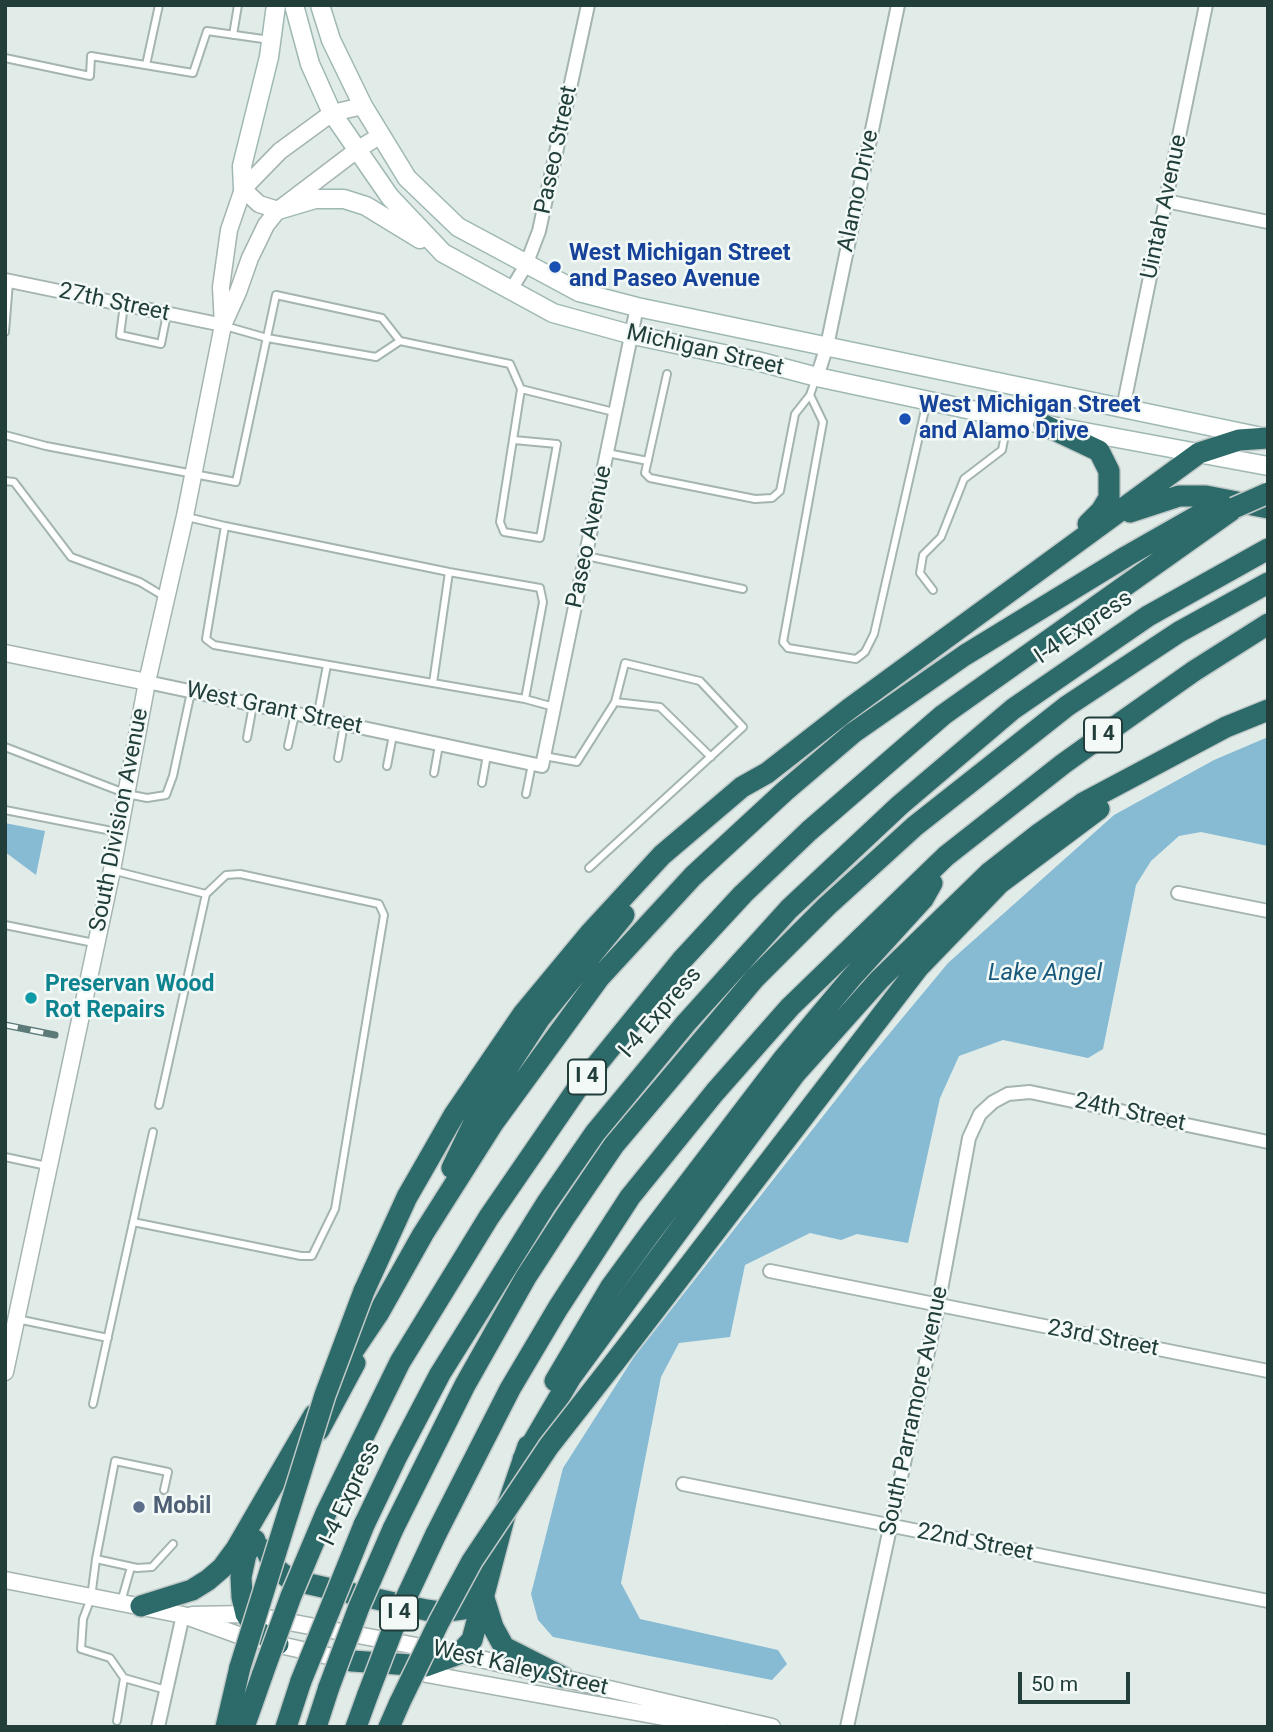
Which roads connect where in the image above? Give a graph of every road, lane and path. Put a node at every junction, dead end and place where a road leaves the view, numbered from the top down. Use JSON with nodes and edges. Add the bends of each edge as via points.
{"nodes":[{"id":1,"x":159,"y":5,"type":"edge"},
{"id":2,"x":238,"y":5,"type":"edge"},
{"id":3,"x":276,"y":5,"type":"edge"},
{"id":4,"x":294,"y":5,"type":"edge"},
{"id":5,"x":320,"y":5,"type":"edge"},
{"id":6,"x":898,"y":5,"type":"edge"},
{"id":7,"x":1206,"y":5,"type":"edge"},
{"id":8,"x":587,"y":12,"type":"edge"},
{"id":9,"x":233,"y":35,"type":"junction"},
{"id":10,"x":272,"y":40,"type":"junction"},
{"id":11,"x":5,"y":58,"type":"edge"},
{"id":12,"x":146,"y":65,"type":"junction"},
{"id":13,"x":363,"y":106,"type":"junction"},
{"id":14,"x":332,"y":113,"type":"junction"},
{"id":15,"x":381,"y":135,"type":"junction"},
{"id":16,"x":357,"y":150,"type":"junction"},
{"id":17,"x":243,"y":189,"type":"junction"},
{"id":18,"x":1166,"y":201,"type":"junction"},
{"id":19,"x":278,"y":210,"type":"junction"},
{"id":20,"x":1268,"y":222,"type":"edge"},
{"id":21,"x":443,"y":253,"type":"junction"},
{"id":22,"x":526,"y":265,"type":"junction"},
{"id":23,"x":7,"y":281,"type":"edge"},
{"id":24,"x":511,"y":290,"type":"junction"},
{"id":25,"x":124,"y":305,"type":"junction"},
{"id":26,"x":637,"y":307,"type":"junction"},
{"id":27,"x":167,"y":314,"type":"junction"},
{"id":28,"x":223,"y":325,"type":"junction"},
{"id":29,"x":5,"y":332,"type":"edge"},
{"id":30,"x":633,"y":335,"type":"junction"},
{"id":31,"x":267,"y":338,"type":"junction"},
{"id":32,"x":400,"y":341,"type":"junction"},
{"id":33,"x":827,"y":346,"type":"junction"},
{"id":34,"x":667,"y":374,"type":"dead end"},
{"id":35,"x":817,"y":377,"type":"junction"},
{"id":36,"x":521,"y":389,"type":"junction"},
{"id":37,"x":810,"y":395,"type":"junction"},
{"id":38,"x":927,"y":401,"type":"junction"},
{"id":39,"x":1123,"y":408,"type":"junction"},
{"id":40,"x":616,"y":413,"type":"junction"},
{"id":41,"x":1009,"y":418,"type":"junction"},
{"id":42,"x":1044,"y":425,"type":"junction"},
{"id":43,"x":5,"y":435,"type":"edge"},
{"id":44,"x":1268,"y":438,"type":"edge"},
{"id":45,"x":514,"y":440,"type":"junction"},
{"id":46,"x":607,"y":453,"type":"junction"},
{"id":47,"x":1199,"y":453,"type":"junction"},
{"id":48,"x":648,"y":461,"type":"junction"},
{"id":49,"x":1268,"y":466,"type":"edge"},
{"id":50,"x":193,"y":474,"type":"junction"},
{"id":51,"x":5,"y":481,"type":"edge"},
{"id":52,"x":1268,"y":493,"type":"edge"},
{"id":53,"x":1234,"y":508,"type":"junction"},
{"id":54,"x":1268,"y":508,"type":"edge"},
{"id":55,"x":185,"y":516,"type":"junction"},
{"id":56,"x":225,"y":526,"type":"junction"},
{"id":57,"x":1088,"y":536,"type":"junction"},
{"id":58,"x":1268,"y":549,"type":"edge"},
{"id":59,"x":586,"y":556,"type":"junction"},
{"id":60,"x":449,"y":572,"type":"junction"},
{"id":61,"x":1268,"y":583,"type":"edge"},
{"id":62,"x":743,"y":589,"type":"dead end"},
{"id":63,"x":933,"y":590,"type":"dead end"},
{"id":64,"x":166,"y":598,"type":"junction"},
{"id":65,"x":995,"y":601,"type":"junction"},
{"id":66,"x":1268,"y":624,"type":"edge"},
{"id":67,"x":5,"y":653,"type":"edge"},
{"id":68,"x":327,"y":665,"type":"junction"},
{"id":69,"x":147,"y":682,"type":"junction"},
{"id":70,"x":433,"y":683,"type":"junction"},
{"id":71,"x":191,"y":692,"type":"junction"},
{"id":72,"x":525,"y":699,"type":"junction"},
{"id":73,"x":615,"y":702,"type":"junction"},
{"id":74,"x":253,"y":705,"type":"junction"},
{"id":75,"x":554,"y":707,"type":"junction"},
{"id":76,"x":1268,"y":710,"type":"edge"},
{"id":77,"x":295,"y":714,"type":"junction"},
{"id":78,"x":317,"y":718,"type":"junction"},
{"id":79,"x":344,"y":724,"type":"junction"},
{"id":80,"x":393,"y":735,"type":"junction"},
{"id":81,"x":247,"y":738,"type":"dead end"},
{"id":82,"x":439,"y":744,"type":"junction"},
{"id":83,"x":288,"y":746,"type":"dead end"},
{"id":84,"x":5,"y":747,"type":"edge"},
{"id":85,"x":487,"y":755,"type":"junction"},
{"id":86,"x":711,"y":757,"type":"junction"},
{"id":87,"x":1172,"y":757,"type":"junction"},
{"id":88,"x":338,"y":758,"type":"dead end"},
{"id":89,"x":539,"y":762,"type":"junction"},
{"id":90,"x":387,"y":766,"type":"dead end"},
{"id":91,"x":434,"y":773,"type":"dead end"},
{"id":92,"x":767,"y":773,"type":"junction"},
{"id":93,"x":482,"y":783,"type":"dead end"},
{"id":94,"x":127,"y":794,"type":"junction"},
{"id":95,"x":526,"y":794,"type":"dead end"},
{"id":96,"x":5,"y":810,"type":"edge"},
{"id":97,"x":120,"y":832,"type":"junction"},
{"id":98,"x":946,"y":856,"type":"junction"},
{"id":99,"x":589,"y":868,"type":"dead end"},
{"id":100,"x":112,"y":870,"type":"junction"},
{"id":101,"x":1178,"y":893,"type":"dead end"},
{"id":102,"x":206,"y":894,"type":"junction"},
{"id":103,"x":1268,"y":911,"type":"edge"},
{"id":104,"x":5,"y":925,"type":"edge"},
{"id":105,"x":96,"y":943,"type":"junction"},
{"id":106,"x":993,"y":1102,"type":"joint"},
{"id":107,"x":159,"y":1105,"type":"dead end"},
{"id":108,"x":153,"y":1132,"type":"dead end"},
{"id":109,"x":1268,"y":1142,"type":"edge"},
{"id":110,"x":5,"y":1157,"type":"edge"},
{"id":111,"x":49,"y":1167,"type":"junction"},
{"id":112,"x":134,"y":1222,"type":"junction"},
{"id":113,"x":423,"y":1234,"type":"junction"},
{"id":114,"x":770,"y":1271,"type":"dead end"},
{"id":115,"x":938,"y":1306,"type":"junction"},
{"id":116,"x":378,"y":1314,"type":"junction"},
{"id":117,"x":13,"y":1316,"type":"edge"},
{"id":118,"x":108,"y":1338,"type":"junction"},
{"id":119,"x":1268,"y":1371,"type":"edge"},
{"id":120,"x":5,"y":1372,"type":"edge"},
{"id":121,"x":93,"y":1404,"type":"dead end"},
{"id":122,"x":523,"y":1459,"type":"junction"},
{"id":123,"x":683,"y":1484,"type":"dead end"},
{"id":124,"x":164,"y":1490,"type":"dead end"},
{"id":125,"x":266,"y":1524,"type":"junction"},
{"id":126,"x":890,"y":1525,"type":"junction"},
{"id":127,"x":173,"y":1544,"type":"dead end"},
{"id":128,"x":495,"y":1552,"type":"junction"},
{"id":129,"x":96,"y":1559,"type":"junction"},
{"id":130,"x":131,"y":1567,"type":"junction"},
{"id":131,"x":5,"y":1580,"type":"edge"},
{"id":132,"x":91,"y":1598,"type":"junction"},
{"id":133,"x":484,"y":1598,"type":"junction"},
{"id":134,"x":1268,"y":1601,"type":"edge"},
{"id":135,"x":131,"y":1605,"type":"junction"},
{"id":136,"x":246,"y":1614,"type":"junction"},
{"id":137,"x":183,"y":1615,"type":"junction"},
{"id":138,"x":278,"y":1644,"type":"junction"},
{"id":139,"x":459,"y":1654,"type":"junction"},
{"id":140,"x":352,"y":1661,"type":"junction"},
{"id":141,"x":563,"y":1677,"type":"junction"},
{"id":142,"x":124,"y":1678,"type":"junction"},
{"id":143,"x":166,"y":1690,"type":"junction"},
{"id":144,"x":117,"y":1721,"type":"dead end"},
{"id":145,"x":158,"y":1727,"type":"edge"},
{"id":146,"x":226,"y":1727,"type":"edge"},
{"id":147,"x":244,"y":1727,"type":"edge"},
{"id":148,"x":286,"y":1727,"type":"edge"},
{"id":149,"x":316,"y":1727,"type":"edge"},
{"id":150,"x":356,"y":1727,"type":"edge"},
{"id":151,"x":389,"y":1727,"type":"edge"},
{"id":152,"x":719,"y":1727,"type":"edge"},
{"id":153,"x":772,"y":1727,"type":"edge"},
{"id":154,"x":847,"y":1727,"type":"edge"}],
"edges":[{"from":1,"to":12,"type":"lane"},
{"from":2,"to":9,"type":"lane"},
{"from":3,"to":10,"type":"main road"},
{"from":4,"to":14,"type":"main road","name":"Michigan Street","via":[[310,64]]},
{"from":5,"to":13,"type":"main road","name":"Michigan Street","via":[[331,40]]},
{"from":6,"to":33,"type":"street","name":"Alamo Drive"},
{"from":7,"to":18,"type":"street","name":"Uintah Avenue"},
{"from":8,"to":22,"type":"street","name":"Paseo Street","via":[[540,231]]},
{"from":9,"to":10,"type":"lane"},
{"from":9,"to":12,"type":"lane","via":[[208,31],[193,73]]},
{"from":10,"to":17,"type":"main road","via":[[242,166]]},
{"from":11,"to":12,"type":"lane","via":[[90,76],[91,56]]},
{"from":13,"to":14,"type":"street","name":"South Division Avenue"},
{"from":13,"to":15,"type":"main road","name":"Michigan Street"},
{"from":14,"to":16,"type":"main road","name":"Michigan Street"},
{"from":14,"to":17,"type":"street","name":"South Division Avenue","via":[[280,151]]},
{"from":15,"to":16,"type":"street","name":"South Division Avenue"},
{"from":15,"to":22,"type":"main road","name":"Michigan Street","via":[[407,178],[458,227]]},
{"from":16,"to":19,"type":"street","name":"South Division Avenue"},
{"from":16,"to":21,"type":"main road","name":"Michigan Street","via":[[390,197]]},
{"from":17,"to":19,"type":"street","via":[[259,204]]},
{"from":17,"to":28,"type":"street","name":"South Division Avenue","via":[[229,230],[221,287]]},
{"from":18,"to":20,"type":"street"},
{"from":18,"to":39,"type":"street","name":"Uintah Avenue"},
{"from":19,"to":21,"type":"main road","via":[[315,199],[344,199],[366,206]]},
{"from":19,"to":28,"type":"street","name":"South Division Avenue","via":[[250,258]]},
{"from":21,"to":24,"type":"main road","name":"Michigan Street"},
{"from":22,"to":24,"type":"street","name":"Paseo Street"},
{"from":22,"to":26,"type":"main road","name":"Michigan Street","via":[[579,292]]},
{"from":23,"to":25,"type":"street","name":"27th Street"},
{"from":23,"to":29,"type":"lane"},
{"from":24,"to":30,"type":"main road","name":"Michigan Street","via":[[554,313]]},
{"from":25,"to":27,"type":"street","name":"27th Street"},
{"from":25,"to":27,"type":"lane","via":[[120,335],[161,344]]},
{"from":26,"to":30,"type":"street","name":"Paseo Avenue"},
{"from":26,"to":33,"type":"main road","name":"Michigan Street"},
{"from":27,"to":28,"type":"street","name":"27th Street"},
{"from":28,"to":31,"type":"lane"},
{"from":28,"to":50,"type":"street","name":"South Division Avenue"},
{"from":30,"to":35,"type":"main road","name":"Michigan Street"},
{"from":30,"to":40,"type":"street","name":"Paseo Avenue"},
{"from":31,"to":32,"type":"lane","via":[[376,357]]},
{"from":31,"to":32,"type":"lane","via":[[276,295],[382,318]]},
{"from":31,"to":50,"type":"lane","via":[[236,482]]},
{"from":32,"to":36,"type":"lane","via":[[510,365]]},
{"from":33,"to":35,"type":"street","name":"Alamo Drive"},
{"from":33,"to":39,"type":"main road","name":"Michigan Street"},
{"from":34,"to":48,"type":"lane"},
{"from":35,"to":37,"type":"lane"},
{"from":35,"to":38,"type":"main road","name":"Michigan Street"},
{"from":36,"to":40,"type":"lane"},
{"from":36,"to":45,"type":"lane"},
{"from":37,"to":38,"type":"lane","via":[[823,422],[783,642],[788,648],[856,659],[874,634]]},
{"from":37,"to":48,"type":"lane","via":[[795,414],[780,491],[772,498],[755,499],[650,478],[645,473]]},
{"from":38,"to":41,"type":"main road","name":"Michigan Street"},
{"from":39,"to":44,"type":"main road","name":"Michigan Street"},
{"from":40,"to":46,"type":"street","name":"Paseo Avenue"},
{"from":41,"to":42,"type":"main road","name":"Michigan Street"},
{"from":41,"to":63,"type":"lane","via":[[1002,450],[964,479],[941,537],[923,555],[920,573]]},
{"from":42,"to":47,"type":"main road","name":"Michigan Street"},
{"from":42,"to":65,"type":"highway","via":[[1099,451],[1109,471],[1109,498],[1089,523]]},
{"from":43,"to":50,"type":"lane"},
{"from":44,"to":47,"type":"highway","via":[[1238,440]]},
{"from":45,"to":45,"type":"lane","via":[[500,522],[504,532],[540,538],[557,444]]},
{"from":46,"to":48,"type":"lane"},
{"from":46,"to":59,"type":"street","name":"Paseo Avenue"},
{"from":47,"to":49,"type":"main road","name":"Michigan Street"},
{"from":47,"to":57,"type":"highway"},
{"from":50,"to":55,"type":"street","name":"South Division Avenue"},
{"from":51,"to":64,"type":"lane","via":[[15,482],[71,557],[140,582]]},
{"from":52,"to":53,"type":"highway","number":"I 4","bridge":true},
{"from":53,"to":113,"type":"highway","via":[[1206,511],[965,655],[853,733],[785,791],[693,876],[599,978],[494,1122]]},
{"from":53,"to":147,"type":"highway","number":"I 4","bridge":true,"via":[[943,715],[809,831],[681,961],[577,1089],[489,1217],[400,1362],[326,1513]]},
{"from":54,"to":57,"type":"highway","via":[[1206,496],[1179,496],[1138,508]]},
{"from":55,"to":56,"type":"lane"},
{"from":55,"to":64,"type":"street","name":"South Division Avenue"},
{"from":56,"to":60,"type":"lane"},
{"from":56,"to":68,"type":"lane","via":[[206,639],[214,645]]},
{"from":57,"to":65,"type":"highway"},
{"from":58,"to":148,"type":"highway","name":"I-4 Express","bridge":true,"via":[[1147,616],[1013,709],[900,805],[789,909],[686,1023],[595,1133],[545,1204],[440,1374],[364,1525]]},
{"from":59,"to":62,"type":"lane"},
{"from":59,"to":75,"type":"street","name":"Paseo Avenue"},
{"from":60,"to":70,"type":"lane"},
{"from":60,"to":72,"type":"lane","via":[[540,588],[543,601]]},
{"from":61,"to":149,"type":"highway","bridge":true,"via":[[1179,632],[1067,706],[915,826],[755,978],[614,1145],[526,1277],[460,1394],[359,1607]]},
{"from":64,"to":69,"type":"street","name":"South Division Avenue"},
{"from":65,"to":92,"type":"highway"},
{"from":66,"to":98,"type":"highway","number":"I 4","via":[[1103,735]]},
{"from":67,"to":69,"type":"street","name":"West Grant Street"},
{"from":68,"to":70,"type":"lane"},
{"from":68,"to":78,"type":"lane"},
{"from":69,"to":71,"type":"street","name":"West Grant Street"},
{"from":69,"to":94,"type":"street","name":"South Division Avenue"},
{"from":70,"to":72,"type":"lane"},
{"from":71,"to":74,"type":"street","name":"West Grant Street"},
{"from":71,"to":94,"type":"lane","via":[[166,795]]},
{"from":72,"to":75,"type":"lane"},
{"from":73,"to":86,"type":"lane","via":[[660,707]]},
{"from":73,"to":86,"type":"lane","via":[[625,663],[700,681],[743,727]]},
{"from":73,"to":89,"type":"lane","via":[[577,762]]},
{"from":74,"to":77,"type":"street","name":"West Grant Street"},
{"from":74,"to":81,"type":"lane"},
{"from":75,"to":89,"type":"street","name":"Paseo Avenue"},
{"from":76,"to":87,"type":"highway"},
{"from":77,"to":78,"type":"street","name":"West Grant Street"},
{"from":77,"to":83,"type":"lane"},
{"from":78,"to":79,"type":"street","name":"West Grant Street"},
{"from":79,"to":80,"type":"street","name":"West Grant Street"},
{"from":79,"to":88,"type":"lane"},
{"from":80,"to":82,"type":"street","name":"West Grant Street"},
{"from":80,"to":90,"type":"lane"},
{"from":82,"to":85,"type":"street","name":"West Grant Street"},
{"from":82,"to":91,"type":"lane"},
{"from":84,"to":94,"type":"lane"},
{"from":85,"to":89,"type":"street","name":"West Grant Street"},
{"from":85,"to":93,"type":"lane"},
{"from":86,"to":99,"type":"lane"},
{"from":87,"to":122,"type":"highway","via":[[1083,803],[1040,833],[971,890],[851,1010],[795,1074],[634,1290],[571,1377]]},
{"from":87,"to":151,"type":"highway","bridge":true,"via":[[1000,883],[918,968],[550,1446],[472,1561]]},
{"from":89,"to":95,"type":"lane"},
{"from":92,"to":113,"type":"highway","via":[[655,879],[540,1017],[476,1119]]},
{"from":92,"to":146,"type":"highway","bridge":true,"via":[[742,787],[663,855],[591,932],[523,1014],[431,1153],[364,1291],[325,1395],[240,1667]]},
{"from":94,"to":97,"type":"street","name":"South Division Avenue"},
{"from":96,"to":97,"type":"lane"},
{"from":97,"to":100,"type":"street","name":"South Division Avenue"},
{"from":98,"to":122,"type":"highway","via":[[923,899],[783,1058],[610,1289],[550,1389]]},
{"from":98,"to":150,"type":"highway","number":"I 4","bridge":true,"via":[[790,1007],[630,1197],[510,1389],[399,1613]]},
{"from":100,"to":102,"type":"lane"},
{"from":100,"to":105,"type":"street","name":"South Division Avenue"},
{"from":101,"to":103,"type":"street"},
{"from":102,"to":107,"type":"lane"},
{"from":102,"to":112,"type":"lane","via":[[226,875],[240,874],[379,904],[384,915],[335,1209],[312,1256]]},
{"from":104,"to":105,"type":"lane"},
{"from":105,"to":111,"type":"street","name":"South Division Avenue"},
{"from":106,"to":109,"type":"street","name":"24th Street","via":[[1008,1094],[1030,1092]]},
{"from":106,"to":115,"type":"street","name":"South Parramore Avenue","via":[[980,1114],[969,1138]]},
{"from":108,"to":112,"type":"lane"},
{"from":110,"to":111,"type":"lane"},
{"from":111,"to":117,"type":"street","name":"South Division Avenue"},
{"from":112,"to":118,"type":"lane"},
{"from":113,"to":116,"type":"highway"},
{"from":114,"to":115,"type":"street","name":"23rd Street"},
{"from":115,"to":119,"type":"street","name":"23rd Street"},
{"from":115,"to":126,"type":"street","name":"South Parramore Avenue"},
{"from":116,"to":125,"type":"highway","via":[[347,1380]]},
{"from":116,"to":135,"type":"highway","via":[[222,1568],[192,1590]]},
{"from":117,"to":118,"type":"lane"},
{"from":117,"to":120,"type":"street","name":"South Division Avenue"},
{"from":118,"to":121,"type":"lane"},
{"from":122,"to":128,"type":"highway"},
{"from":123,"to":126,"type":"street","name":"22nd Street"},
{"from":124,"to":129,"type":"lane","via":[[168,1472],[115,1461]]},
{"from":125,"to":128,"type":"highway","via":[[265,1548],[274,1567],[291,1580],[426,1610],[457,1611],[470,1604]]},
{"from":125,"to":136,"type":"highway","via":[[246,1555],[241,1577]]},
{"from":126,"to":134,"type":"street","name":"22nd Street"},
{"from":126,"to":154,"type":"street","name":"South Parramore Avenue"},
{"from":127,"to":130,"type":"lane","via":[[152,1567]]},
{"from":128,"to":133,"type":"highway"},
{"from":129,"to":130,"type":"lane"},
{"from":129,"to":132,"type":"lane"},
{"from":130,"to":135,"type":"lane"},
{"from":131,"to":132,"type":"street","name":"West Kaley Street"},
{"from":132,"to":135,"type":"street","name":"West Kaley Street"},
{"from":132,"to":142,"type":"lane","via":[[83,1619],[81,1649],[110,1658]]},
{"from":133,"to":139,"type":"highway","via":[[472,1640]]},
{"from":133,"to":141,"type":"highway","via":[[505,1647]]},
{"from":135,"to":137,"type":"street","name":"West Kaley Street"},
{"from":136,"to":137,"type":"street","name":"West Kaley Street"},
{"from":136,"to":138,"type":"highway","via":[[256,1630]]},
{"from":136,"to":139,"type":"street","name":"West Kaley Street"},
{"from":137,"to":138,"type":"street","name":"West Kaley Street"},
{"from":137,"to":143,"type":"street"},
{"from":138,"to":140,"type":"street","name":"West Kaley Street"},
{"from":139,"to":140,"type":"highway","via":[[426,1666]]},
{"from":139,"to":141,"type":"street","name":"West Kaley Street"},
{"from":140,"to":152,"type":"street","name":"West Kaley Street"},
{"from":141,"to":153,"type":"street","name":"West Kaley Street"},
{"from":142,"to":143,"type":"lane"},
{"from":142,"to":144,"type":"lane"},
{"from":143,"to":145,"type":"street"}]}
